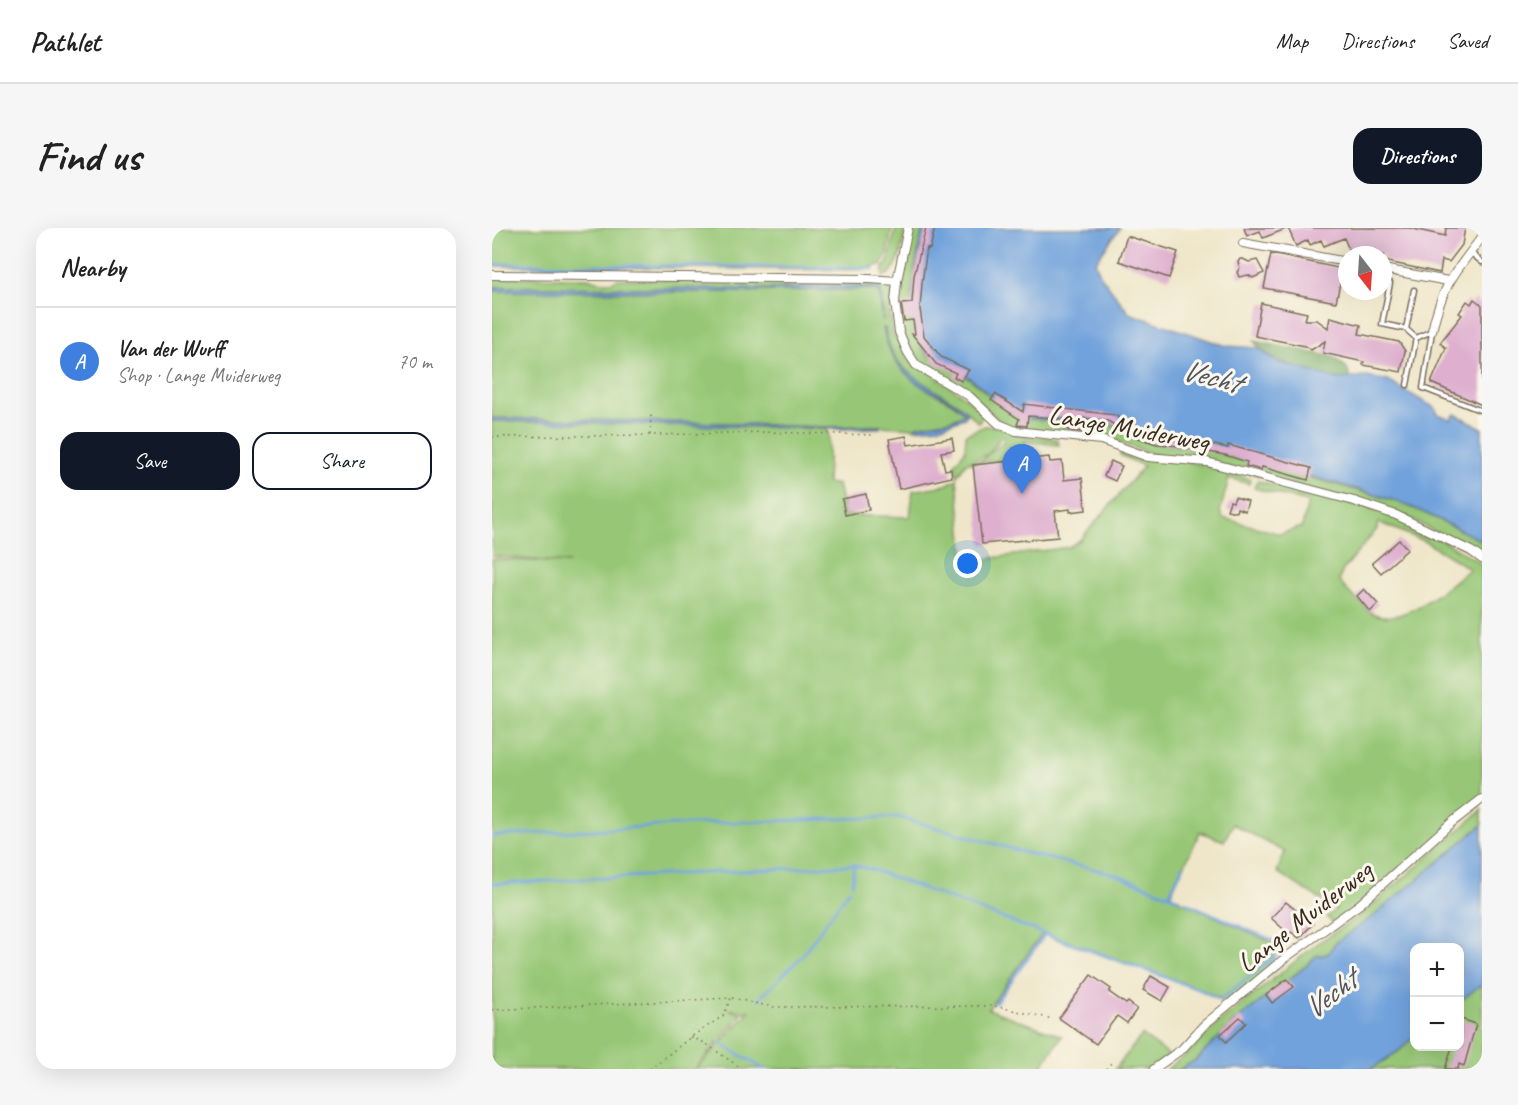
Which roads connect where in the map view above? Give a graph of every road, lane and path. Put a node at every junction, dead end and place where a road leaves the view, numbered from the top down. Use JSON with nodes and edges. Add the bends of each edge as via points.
{"nodes":[{"id":1,"x":908,"y":228,"type":"edge"},
{"id":2,"x":1482,"y":237,"type":"edge"},
{"id":3,"x":1243,"y":243,"type":"dead end"},
{"id":4,"x":1470,"y":252,"type":"junction"},
{"id":5,"x":1338,"y":260,"type":"edge"},
{"id":6,"x":1482,"y":262,"type":"edge"},
{"id":7,"x":1392,"y":271,"type":"edge"},
{"id":8,"x":492,"y":275,"type":"edge"},
{"id":9,"x":1448,"y":280,"type":"junction"},
{"id":10,"x":897,"y":281,"type":"junction"},
{"id":11,"x":1414,"y":290,"type":"dead end"},
{"id":12,"x":1387,"y":300,"type":"edge"},
{"id":13,"x":1406,"y":329,"type":"junction"},
{"id":14,"x":1432,"y":331,"type":"junction"},
{"id":15,"x":1416,"y":338,"type":"junction"},
{"id":16,"x":1407,"y":385,"type":"dead end"},
{"id":17,"x":1482,"y":411,"type":"edge"},
{"id":18,"x":651,"y":415,"type":"dead end"},
{"id":19,"x":650,"y":435,"type":"junction"},
{"id":20,"x":876,"y":435,"type":"dead end"},
{"id":21,"x":492,"y":437,"type":"edge"},
{"id":22,"x":1482,"y":559,"type":"edge"},
{"id":23,"x":1482,"y":798,"type":"edge"},
{"id":24,"x":731,"y":998,"type":"junction"},
{"id":25,"x":492,"y":1010,"type":"edge"},
{"id":26,"x":1053,"y":1020,"type":"dead end"},
{"id":27,"x":691,"y":1037,"type":"junction"},
{"id":28,"x":1111,"y":1063,"type":"dead end"},
{"id":29,"x":650,"y":1069,"type":"edge"},
{"id":30,"x":742,"y":1069,"type":"edge"},
{"id":31,"x":1107,"y":1069,"type":"edge"},
{"id":32,"x":1154,"y":1069,"type":"edge"}],
"edges":[{"from":1,"to":10,"type":"street","name":"Lange Muiderweg"},
{"from":2,"to":4,"type":"street"},
{"from":3,"to":5,"type":"street"},
{"from":4,"to":6,"type":"lane"},
{"from":4,"to":9,"type":"street"},
{"from":7,"to":9,"type":"street"},
{"from":8,"to":10,"type":"street"},
{"from":9,"to":14,"type":"street"},
{"from":10,"to":22,"type":"street","name":"Lange Muiderweg","via":[[897,321],[910,357],[922,370],[969,396],[992,420],[1007,428],[1101,440],[1148,457],[1207,462],[1354,501],[1396,515]]},
{"from":11,"to":13,"type":"lane"},
{"from":12,"to":13,"type":"lane","via":[[1382,324]]},
{"from":13,"to":15,"type":"lane"},
{"from":14,"to":15,"type":"lane"},
{"from":14,"to":17,"type":"lane","via":[[1423,388]]},
{"from":15,"to":16,"type":"lane"},
{"from":18,"to":19,"type":"path"},
{"from":19,"to":20,"type":"path"},
{"from":19,"to":21,"type":"path"},
{"from":23,"to":32,"type":"street","name":"Lange Muiderweg","via":[[1360,903],[1285,958]]},
{"from":24,"to":25,"type":"path"},
{"from":24,"to":26,"type":"path","via":[[773,1007],[994,1006]]},
{"from":24,"to":27,"type":"path","via":[[723,1016]]},
{"from":27,"to":29,"type":"path"},
{"from":27,"to":30,"type":"path"},
{"from":28,"to":31,"type":"path"}]}
